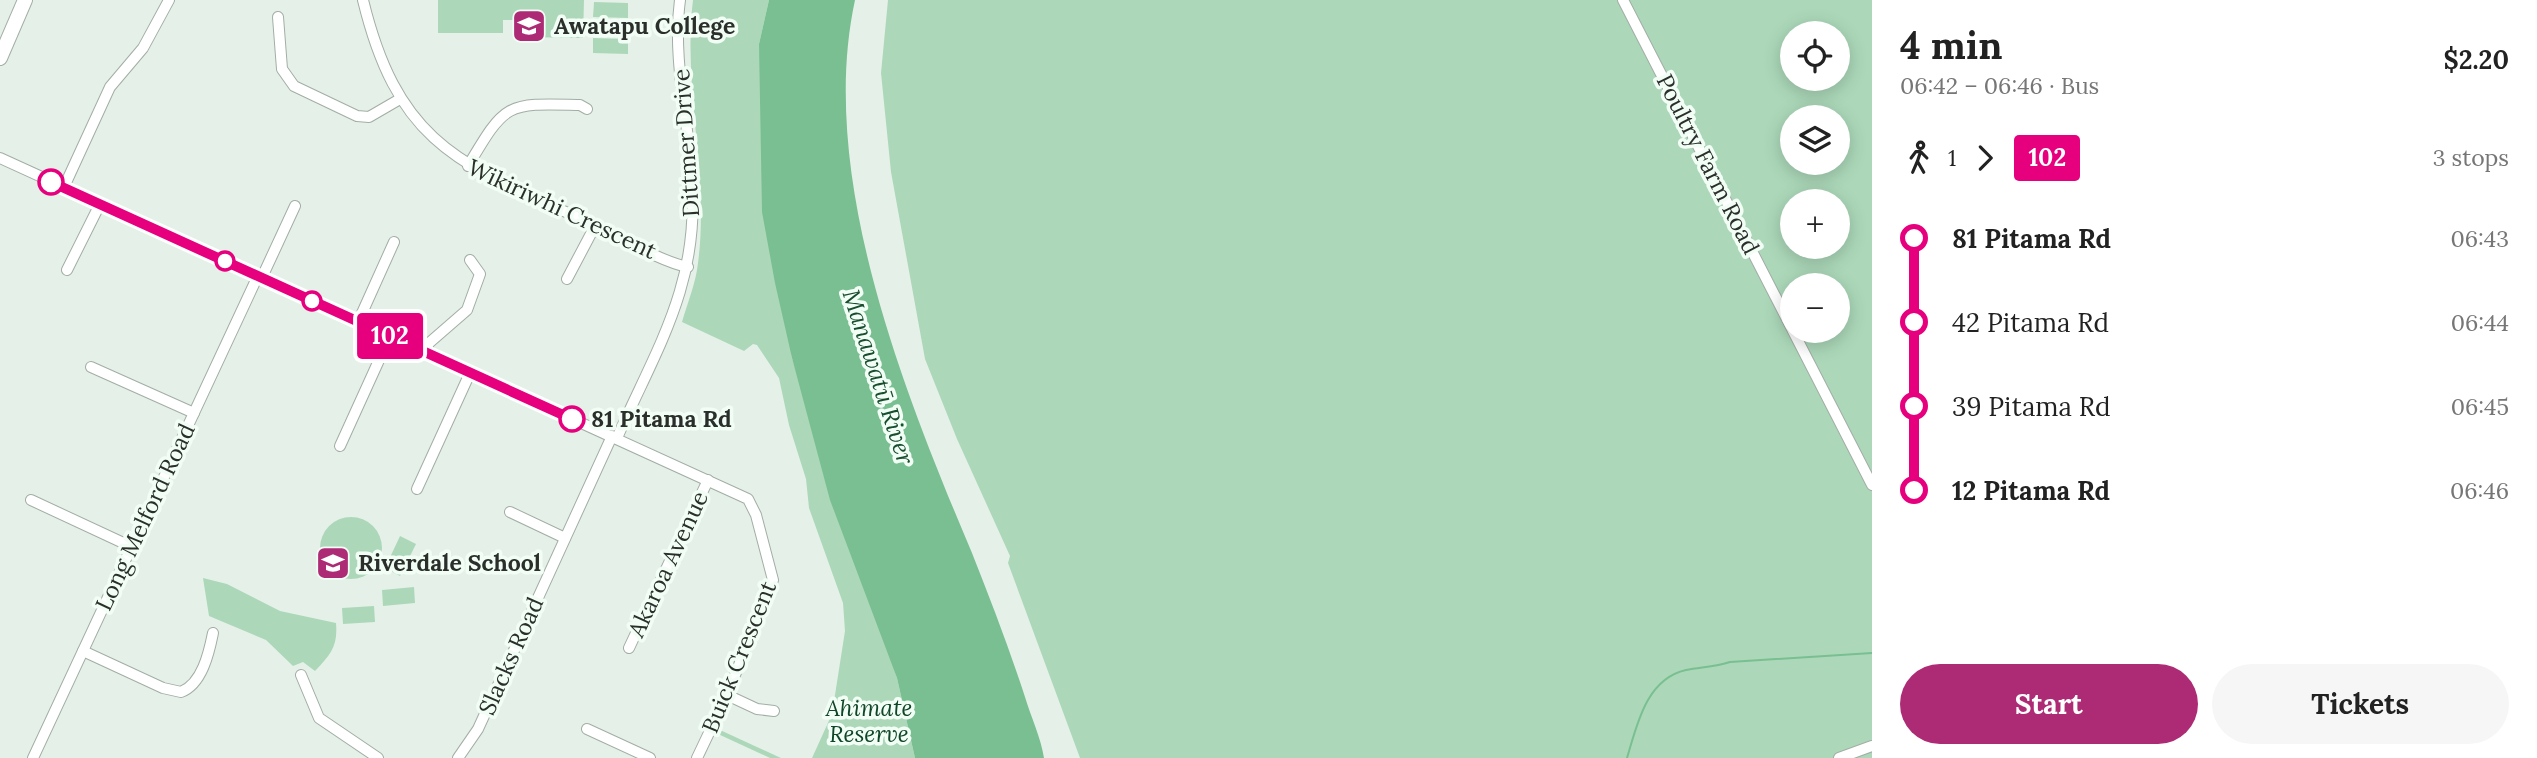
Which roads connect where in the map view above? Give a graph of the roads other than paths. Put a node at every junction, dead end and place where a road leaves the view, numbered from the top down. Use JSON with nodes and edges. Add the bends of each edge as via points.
{"nodes":[{"id":1,"x":25,"y":0,"type":"edge"},
{"id":2,"x":169,"y":0,"type":"edge"},
{"id":3,"x":363,"y":0,"type":"edge"},
{"id":4,"x":680,"y":0,"type":"edge"},
{"id":5,"x":1623,"y":0,"type":"edge"},
{"id":6,"x":278,"y":17,"type":"dead end"},
{"id":7,"x":0,"y":58,"type":"edge"},
{"id":8,"x":400,"y":99,"type":"junction"},
{"id":9,"x":587,"y":110,"type":"dead end"},
{"id":10,"x":0,"y":158,"type":"edge"},
{"id":11,"x":468,"y":166,"type":"junction"},
{"id":12,"x":64,"y":187,"type":"junction"},
{"id":13,"x":100,"y":204,"type":"junction"},
{"id":14,"x":295,"y":206,"type":"dead end"},
{"id":15,"x":595,"y":226,"type":"junction"},
{"id":16,"x":394,"y":242,"type":"dead end"},
{"id":17,"x":470,"y":260,"type":"dead end"},
{"id":18,"x":688,"y":267,"type":"junction"},
{"id":19,"x":67,"y":270,"type":"dead end"},
{"id":20,"x":259,"y":277,"type":"junction"},
{"id":21,"x":567,"y":279,"type":"dead end"},
{"id":22,"x":1780,"y":307,"type":"edge"},
{"id":23,"x":358,"y":322,"type":"junction"},
{"id":24,"x":390,"y":336,"type":"junction"},
{"id":25,"x":1799,"y":343,"type":"edge"},
{"id":26,"x":425,"y":352,"type":"junction"},
{"id":27,"x":91,"y":367,"type":"dead end"},
{"id":28,"x":470,"y":373,"type":"junction"},
{"id":29,"x":194,"y":414,"type":"junction"},
{"id":30,"x":615,"y":437,"type":"junction"},
{"id":31,"x":340,"y":446,"type":"dead end"},
{"id":32,"x":708,"y":480,"type":"junction"},
{"id":33,"x":1872,"y":485,"type":"edge"},
{"id":34,"x":417,"y":489,"type":"dead end"},
{"id":35,"x":31,"y":499,"type":"dead end"},
{"id":36,"x":509,"y":512,"type":"dead end"},
{"id":37,"x":565,"y":538,"type":"junction"},
{"id":38,"x":132,"y":547,"type":"junction"},
{"id":39,"x":213,"y":633,"type":"dead end"},
{"id":40,"x":629,"y":648,"type":"dead end"},
{"id":41,"x":83,"y":651,"type":"junction"},
{"id":42,"x":301,"y":675,"type":"dead end"},
{"id":43,"x":727,"y":695,"type":"junction"},
{"id":44,"x":774,"y":711,"type":"dead end"},
{"id":45,"x":587,"y":729,"type":"dead end"},
{"id":46,"x":1872,"y":746,"type":"edge"},
{"id":47,"x":33,"y":758,"type":"edge"},
{"id":48,"x":378,"y":758,"type":"edge"},
{"id":49,"x":458,"y":758,"type":"edge"},
{"id":50,"x":649,"y":758,"type":"edge"},
{"id":51,"x":697,"y":758,"type":"edge"},
{"id":52,"x":1839,"y":758,"type":"edge"}],
"edges":[{"from":1,"to":7,"type":"main road"},
{"from":2,"to":12,"type":"street","via":[[143,48],[110,88]]},
{"from":3,"to":8,"type":"street","name":"Wikiriwhi Crescent","via":[[379,55]]},
{"from":4,"to":18,"type":"street","name":"Dittmer Drive","via":[[680,64],[692,182]]},
{"from":5,"to":22,"type":"street","name":"Poultry Farm Road"},
{"from":6,"to":8,"type":"street","via":[[282,69],[294,86],[357,116],[369,117]]},
{"from":8,"to":11,"type":"street","name":"Wikiriwhi Crescent","via":[[428,134]]},
{"from":9,"to":11,"type":"street","via":[[580,105],[557,104],[512,108],[495,122]]},
{"from":10,"to":12,"type":"street","name":"Buick Crescent"},
{"from":11,"to":15,"type":"street","name":"Wikiriwhi Crescent"},
{"from":12,"to":13,"type":"street","name":"Buick Crescent"},
{"from":13,"to":19,"type":"street"},
{"from":13,"to":20,"type":"street","name":"Buick Crescent"},
{"from":14,"to":20,"type":"street","name":"Long Melford Road"},
{"from":15,"to":18,"type":"street","name":"Wikiriwhi Crescent"},
{"from":15,"to":21,"type":"street"},
{"from":16,"to":23,"type":"street"},
{"from":17,"to":26,"type":"street","via":[[480,274],[467,310],[429,343]]},
{"from":18,"to":30,"type":"street","name":"Dittmer Drive","via":[[671,320]]},
{"from":20,"to":23,"type":"street","name":"Buick Crescent"},
{"from":20,"to":29,"type":"street","name":"Long Melford Road"},
{"from":23,"to":24,"type":"street","name":"Buick Crescent"},
{"from":24,"to":26,"type":"street","name":"Buick Crescent"},
{"from":24,"to":31,"type":"street"},
{"from":25,"to":33,"type":"street","name":"Poultry Farm Road"},
{"from":26,"to":28,"type":"street","name":"Buick Crescent"},
{"from":27,"to":29,"type":"street"},
{"from":28,"to":30,"type":"street","name":"Buick Crescent"},
{"from":28,"to":34,"type":"street"},
{"from":29,"to":38,"type":"street","name":"Long Melford Road"},
{"from":30,"to":32,"type":"street","name":"Buick Crescent"},
{"from":30,"to":37,"type":"street","name":"Slacks Road"},
{"from":32,"to":40,"type":"street","name":"Akaroa Avenue"},
{"from":32,"to":43,"type":"street","name":"Buick Crescent","via":[[751,502],[773,576]]},
{"from":35,"to":38,"type":"street"},
{"from":36,"to":37,"type":"street"},
{"from":37,"to":49,"type":"street","name":"Slacks Road","via":[[478,729]]},
{"from":38,"to":41,"type":"street","name":"Long Melford Road"},
{"from":39,"to":41,"type":"street","via":[[197,677],[191,687],[180,692]]},
{"from":41,"to":47,"type":"street","name":"Long Melford Road"},
{"from":42,"to":48,"type":"street","via":[[319,718]]},
{"from":43,"to":44,"type":"street","via":[[757,709]]},
{"from":43,"to":51,"type":"street","name":"Buick Crescent"},
{"from":45,"to":50,"type":"street"},
{"from":46,"to":52,"type":"street"}]}
